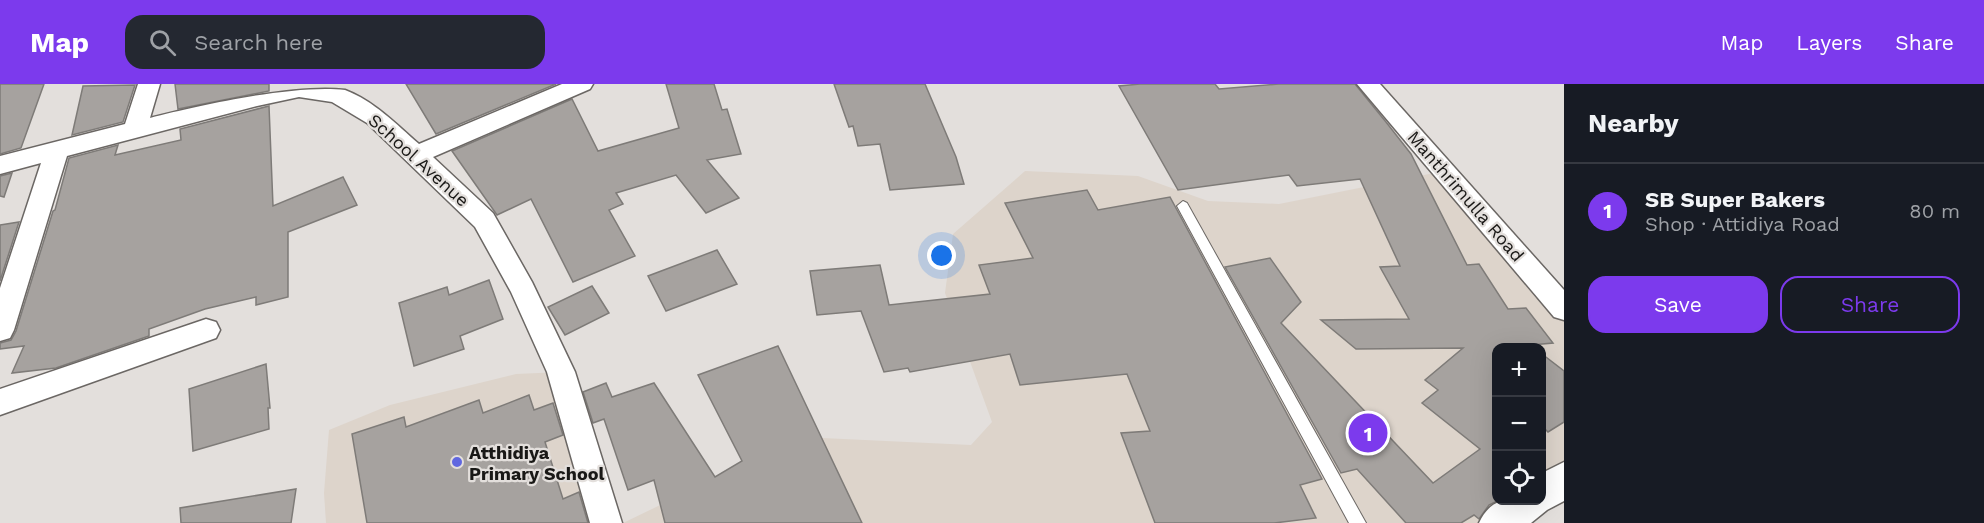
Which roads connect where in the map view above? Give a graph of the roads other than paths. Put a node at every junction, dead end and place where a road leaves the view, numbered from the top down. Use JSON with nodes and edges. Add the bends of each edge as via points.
{"nodes":[{"id":1,"x":149,"y":84,"type":"edge"},
{"id":2,"x":1368,"y":84,"type":"edge"},
{"id":3,"x":576,"y":85,"type":"edge"},
{"id":4,"x":135,"y":129,"type":"junction"},
{"id":5,"x":57,"y":149,"type":"junction"},
{"id":6,"x":416,"y":155,"type":"junction"},
{"id":7,"x":0,"y":165,"type":"edge"},
{"id":8,"x":1183,"y":206,"type":"dead end"},
{"id":9,"x":1564,"y":309,"type":"edge"},
{"id":10,"x":0,"y":330,"type":"edge"},
{"id":11,"x":206,"y":330,"type":"dead end"},
{"id":12,"x":0,"y":402,"type":"edge"},
{"id":13,"x":1564,"y":480,"type":"edge"},
{"id":14,"x":1546,"y":491,"type":"edge"},
{"id":15,"x":1526,"y":505,"type":"edge"},
{"id":16,"x":606,"y":523,"type":"edge"},
{"id":17,"x":1358,"y":523,"type":"edge"},
{"id":18,"x":1499,"y":523,"type":"edge"}],
"edges":[{"from":1,"to":4,"type":"street"},
{"from":2,"to":9,"type":"street","name":"Manthrimulla Road"},
{"from":3,"to":6,"type":"street"},
{"from":4,"to":5,"type":"street","name":"School Avenue"},
{"from":4,"to":6,"type":"street","name":"School Avenue","via":[[299,90],[336,95],[375,117]]},
{"from":5,"to":7,"type":"street","name":"School Avenue"},
{"from":5,"to":10,"type":"street"},
{"from":6,"to":16,"type":"street","name":"School Avenue","via":[[484,220],[523,290],[561,372]]},
{"from":8,"to":17,"type":"lane"},
{"from":11,"to":12,"type":"street"},
{"from":13,"to":14,"type":"main road"},
{"from":15,"to":18,"type":"main road"}]}
